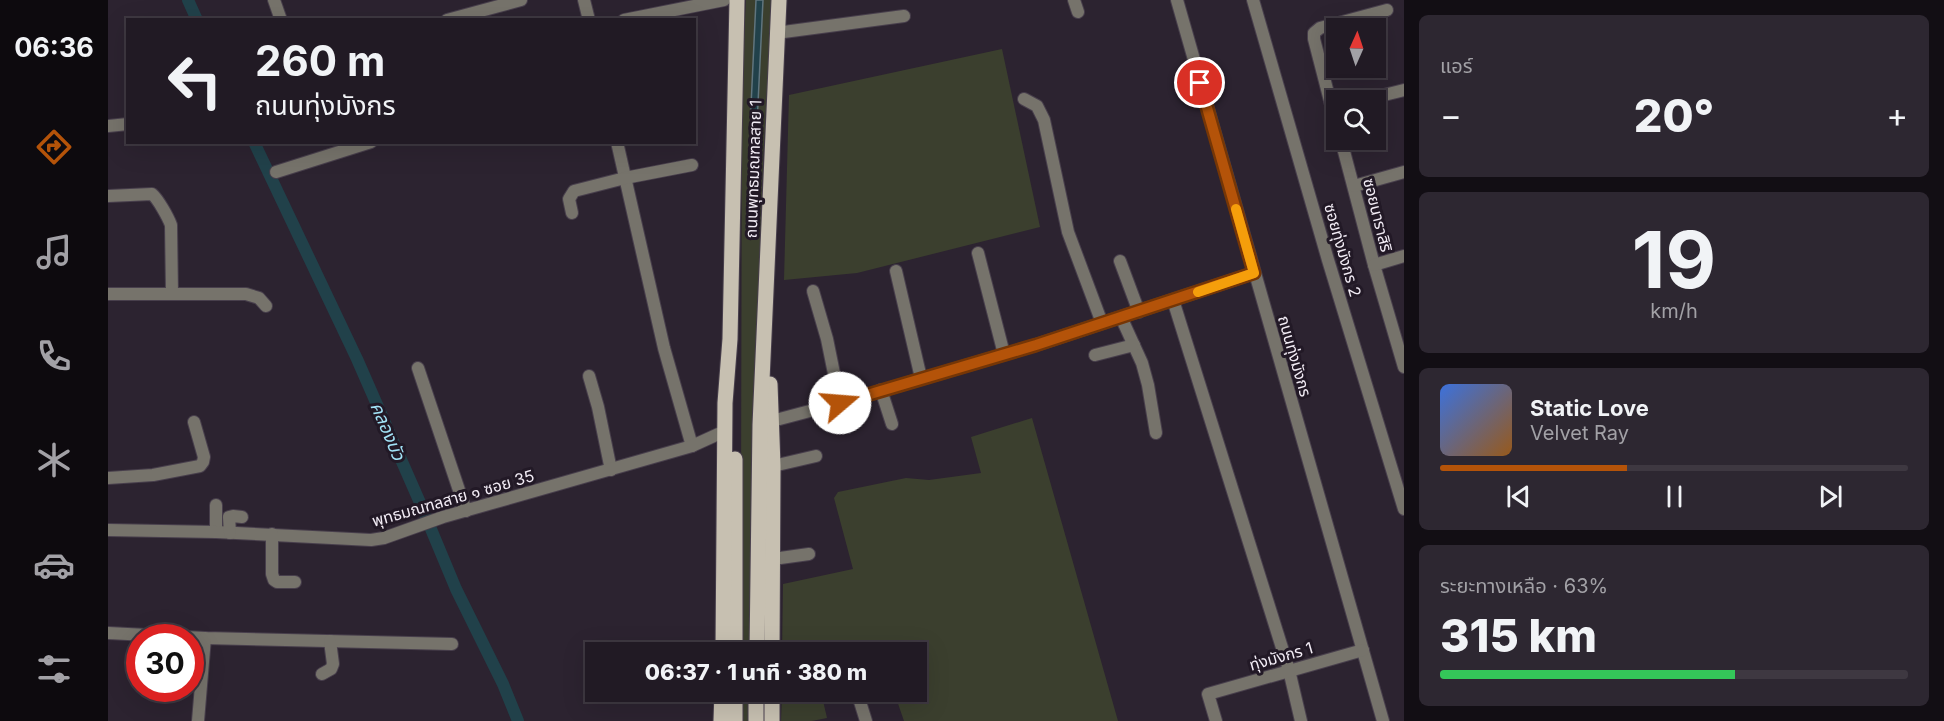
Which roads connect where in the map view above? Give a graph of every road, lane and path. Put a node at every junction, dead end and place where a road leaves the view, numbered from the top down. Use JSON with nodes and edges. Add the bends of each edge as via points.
{"nodes":[{"id":1,"x":274,"y":0,"type":"edge"},
{"id":2,"x":521,"y":0,"type":"edge"},
{"id":3,"x":584,"y":0,"type":"edge"},
{"id":4,"x":724,"y":0,"type":"edge"},
{"id":5,"x":737,"y":0,"type":"edge"},
{"id":6,"x":778,"y":0,"type":"edge"},
{"id":7,"x":1180,"y":0,"type":"edge"},
{"id":8,"x":1253,"y":0,"type":"edge"},
{"id":9,"x":1387,"y":10,"type":"dead end"},
{"id":10,"x":904,"y":16,"type":"dead end"},
{"id":11,"x":280,"y":18,"type":"edge"},
{"id":12,"x":454,"y":18,"type":"edge"},
{"id":13,"x":588,"y":18,"type":"edge"},
{"id":14,"x":634,"y":18,"type":"edge"},
{"id":15,"x":776,"y":33,"type":"junction"},
{"id":16,"x":1329,"y":90,"type":"edge"},
{"id":17,"x":1404,"y":90,"type":"edge"},
{"id":18,"x":1386,"y":94,"type":"edge"},
{"id":19,"x":1024,"y":99,"type":"dead end"},
{"id":20,"x":126,"y":124,"type":"edge"},
{"id":21,"x":108,"y":126,"type":"edge"},
{"id":22,"x":365,"y":144,"type":"edge"},
{"id":23,"x":617,"y":144,"type":"edge"},
{"id":24,"x":1344,"y":150,"type":"edge"},
{"id":25,"x":692,"y":165,"type":"dead end"},
{"id":26,"x":276,"y":172,"type":"dead end"},
{"id":27,"x":1404,"y":172,"type":"edge"},
{"id":28,"x":625,"y":178,"type":"junction"},
{"id":29,"x":1354,"y":186,"type":"junction"},
{"id":30,"x":108,"y":195,"type":"edge"},
{"id":31,"x":572,"y":213,"type":"dead end"},
{"id":32,"x":978,"y":253,"type":"dead end"},
{"id":33,"x":1404,"y":256,"type":"edge"},
{"id":34,"x":1120,"y":261,"type":"dead end"},
{"id":35,"x":1374,"y":265,"type":"junction"},
{"id":36,"x":896,"y":271,"type":"dead end"},
{"id":37,"x":1254,"y":273,"type":"junction"},
{"id":38,"x":813,"y":291,"type":"dead end"},
{"id":39,"x":108,"y":294,"type":"edge"},
{"id":40,"x":172,"y":294,"type":"junction"},
{"id":41,"x":1173,"y":300,"type":"junction"},
{"id":42,"x":266,"y":306,"type":"dead end"},
{"id":43,"x":1139,"y":312,"type":"junction"},
{"id":44,"x":1121,"y":317,"type":"junction"},
{"id":45,"x":1102,"y":322,"type":"junction"},
{"id":46,"x":730,"y":339,"type":"junction"},
{"id":47,"x":764,"y":340,"type":"junction"},
{"id":48,"x":1134,"y":345,"type":"junction"},
{"id":49,"x":1400,"y":345,"type":"edge"},
{"id":50,"x":1004,"y":354,"type":"junction"},
{"id":51,"x":1095,"y":355,"type":"dead end"},
{"id":52,"x":1404,"y":367,"type":"edge"},
{"id":53,"x":418,"y":368,"type":"dead end"},
{"id":54,"x":589,"y":376,"type":"dead end"},
{"id":55,"x":921,"y":378,"type":"junction"},
{"id":56,"x":881,"y":390,"type":"junction"},
{"id":57,"x":840,"y":403,"type":"junction"},
{"id":58,"x":772,"y":421,"type":"junction"},
{"id":59,"x":194,"y":422,"type":"dead end"},
{"id":60,"x":892,"y":424,"type":"dead end"},
{"id":61,"x":725,"y":431,"type":"junction"},
{"id":62,"x":1156,"y":433,"type":"dead end"},
{"id":63,"x":692,"y":446,"type":"junction"},
{"id":64,"x":816,"y":456,"type":"dead end"},
{"id":65,"x":773,"y":466,"type":"junction"},
{"id":66,"x":611,"y":470,"type":"junction"},
{"id":67,"x":108,"y":478,"type":"edge"},
{"id":68,"x":216,"y":506,"type":"dead end"},
{"id":69,"x":1404,"y":509,"type":"edge"},
{"id":70,"x":466,"y":512,"type":"junction"},
{"id":71,"x":242,"y":517,"type":"dead end"},
{"id":72,"x":108,"y":530,"type":"edge"},
{"id":73,"x":216,"y":532,"type":"junction"},
{"id":74,"x":230,"y":533,"type":"junction"},
{"id":75,"x":272,"y":534,"type":"junction"},
{"id":76,"x":809,"y":554,"type":"dead end"},
{"id":77,"x":773,"y":559,"type":"junction"},
{"id":78,"x":295,"y":582,"type":"dead end"},
{"id":79,"x":108,"y":633,"type":"edge"},
{"id":80,"x":205,"y":638,"type":"junction"},
{"id":81,"x":330,"y":641,"type":"junction"},
{"id":82,"x":723,"y":642,"type":"edge"},
{"id":83,"x":735,"y":642,"type":"edge"},
{"id":84,"x":757,"y":642,"type":"edge"},
{"id":85,"x":772,"y":642,"type":"edge"},
{"id":86,"x":452,"y":644,"type":"dead end"},
{"id":87,"x":1363,"y":650,"type":"junction"},
{"id":88,"x":1289,"y":670,"type":"junction"},
{"id":89,"x":322,"y":674,"type":"dead end"},
{"id":90,"x":722,"y":702,"type":"edge"},
{"id":91,"x":735,"y":702,"type":"edge"},
{"id":92,"x":756,"y":702,"type":"edge"},
{"id":93,"x":772,"y":702,"type":"edge"},
{"id":94,"x":860,"y":702,"type":"edge"},
{"id":95,"x":198,"y":721,"type":"edge"},
{"id":96,"x":722,"y":721,"type":"edge"},
{"id":97,"x":735,"y":721,"type":"edge"},
{"id":98,"x":756,"y":721,"type":"edge"},
{"id":99,"x":772,"y":721,"type":"edge"},
{"id":100,"x":866,"y":721,"type":"edge"},
{"id":101,"x":1216,"y":721,"type":"edge"},
{"id":102,"x":1301,"y":721,"type":"edge"},
{"id":103,"x":1383,"y":721,"type":"edge"}],
"edges":[{"from":1,"to":11,"type":"street"},
{"from":2,"to":12,"type":"street"},
{"from":3,"to":13,"type":"street"},
{"from":4,"to":14,"type":"street"},
{"from":5,"to":46,"type":"main road","name":"ถนนพุทธมณฑลสาย 1"},
{"from":6,"to":15,"type":"main road","name":"ถนนพุทธมณฑลสาย 1"},
{"from":7,"to":37,"type":"street","name":"ถนนทุ่งมังกร"},
{"from":8,"to":69,"type":"street","name":"ซอยทุ่งมังกร 2"},
{"from":9,"to":16,"type":"street","via":[[1314,33]]},
{"from":10,"to":15,"type":"street"},
{"from":15,"to":47,"type":"main road","name":"ถนนพุทธมณฑลสาย 1"},
{"from":17,"to":18,"type":"street"},
{"from":19,"to":45,"type":"street","via":[[1037,106],[1044,120],[1068,232]]},
{"from":20,"to":21,"type":"street"},
{"from":22,"to":26,"type":"street"},
{"from":23,"to":28,"type":"street"},
{"from":24,"to":29,"type":"street","name":"ซอยนาราสิริ"},
{"from":25,"to":28,"type":"street"},
{"from":27,"to":29,"type":"street"},
{"from":28,"to":31,"type":"street","via":[[574,191],[569,199]]},
{"from":28,"to":63,"type":"street","via":[[664,348]]},
{"from":29,"to":35,"type":"street","name":"ซอยนาราสิริ"},
{"from":30,"to":40,"type":"street","via":[[152,194],[158,200],[171,225]]},
{"from":32,"to":50,"type":"street"},
{"from":33,"to":35,"type":"street"},
{"from":34,"to":43,"type":"street"},
{"from":35,"to":49,"type":"street","name":"ซอยนาราสิริ"},
{"from":36,"to":55,"type":"street"},
{"from":37,"to":41,"type":"street"},
{"from":37,"to":87,"type":"street","name":"ถนนทุ่งมังกร"},
{"from":38,"to":57,"type":"street"},
{"from":39,"to":40,"type":"street"},
{"from":40,"to":42,"type":"street","via":[[246,294],[259,298]]},
{"from":41,"to":43,"type":"street"},
{"from":41,"to":88,"type":"street"},
{"from":43,"to":44,"type":"street"},
{"from":44,"to":45,"type":"street"},
{"from":44,"to":48,"type":"street"},
{"from":45,"to":50,"type":"street"},
{"from":46,"to":61,"type":"main road","name":"ถนนพุทธมณฑลสาย 1"},
{"from":46,"to":83,"type":"main road","name":"ถนนพุทธมณฑลสาย 1","via":[[735,415]]},
{"from":47,"to":58,"type":"main road","name":"ถนนพุทธมณฑลสาย 1"},
{"from":47,"to":84,"type":"main road","name":"ถนนพุทธมณฑลสาย 1"},
{"from":48,"to":51,"type":"street"},
{"from":48,"to":62,"type":"street","via":[[1146,376]]},
{"from":49,"to":52,"type":"street","name":"ซอยนาราสิริ"},
{"from":50,"to":55,"type":"street"},
{"from":53,"to":70,"type":"street"},
{"from":54,"to":66,"type":"street"},
{"from":55,"to":56,"type":"street"},
{"from":56,"to":57,"type":"street"},
{"from":56,"to":60,"type":"street"},
{"from":57,"to":58,"type":"street"},
{"from":58,"to":65,"type":"main road","name":"ถนนพุทธมณฑลสาย 1"},
{"from":59,"to":67,"type":"street","via":[[204,457],[200,466]]},
{"from":61,"to":63,"type":"street","name":"พุทธมณฑลสาย ๑ ซอย 35"},
{"from":61,"to":82,"type":"main road","name":"ถนนพุทธมณฑลสาย 1"},
{"from":63,"to":66,"type":"street","name":"พุทธมณฑลสาย ๑ ซอย 35"},
{"from":64,"to":65,"type":"street"},
{"from":65,"to":77,"type":"main road","name":"ถนนพุทธมณฑลสาย 1"},
{"from":66,"to":70,"type":"street","name":"พุทธมณฑลสาย ๑ ซอย 35"},
{"from":68,"to":73,"type":"street"},
{"from":70,"to":75,"type":"street","name":"พุทธมณฑลสาย ๑ ซอย 35","via":[[371,540]]},
{"from":71,"to":74,"type":"street","via":[[229,518]]},
{"from":72,"to":73,"type":"street","name":"พุทธมณฑลสาย ๑ ซอย 35"},
{"from":73,"to":74,"type":"street","name":"พุทธมณฑลสาย ๑ ซอย 35"},
{"from":74,"to":75,"type":"street","name":"พุทธมณฑลสาย ๑ ซอย 35"},
{"from":75,"to":78,"type":"street","via":[[274,580]]},
{"from":76,"to":77,"type":"street"},
{"from":77,"to":85,"type":"main road","name":"ถนนพุทธมณฑลสาย 1"},
{"from":79,"to":80,"type":"street"},
{"from":80,"to":81,"type":"street"},
{"from":80,"to":95,"type":"street"},
{"from":81,"to":86,"type":"street"},
{"from":81,"to":89,"type":"street","via":[[333,664]]},
{"from":87,"to":88,"type":"street","name":"ทุ่งมังกร 1"},
{"from":87,"to":103,"type":"street","name":"ถนนทุ่งมังกร"},
{"from":88,"to":101,"type":"street","name":"ทุ่งมังกร 1","via":[[1208,694]]},
{"from":88,"to":102,"type":"street"},
{"from":90,"to":96,"type":"main road"},
{"from":91,"to":97,"type":"main road"},
{"from":92,"to":98,"type":"main road"},
{"from":93,"to":99,"type":"main road"},
{"from":94,"to":100,"type":"street"}]}
